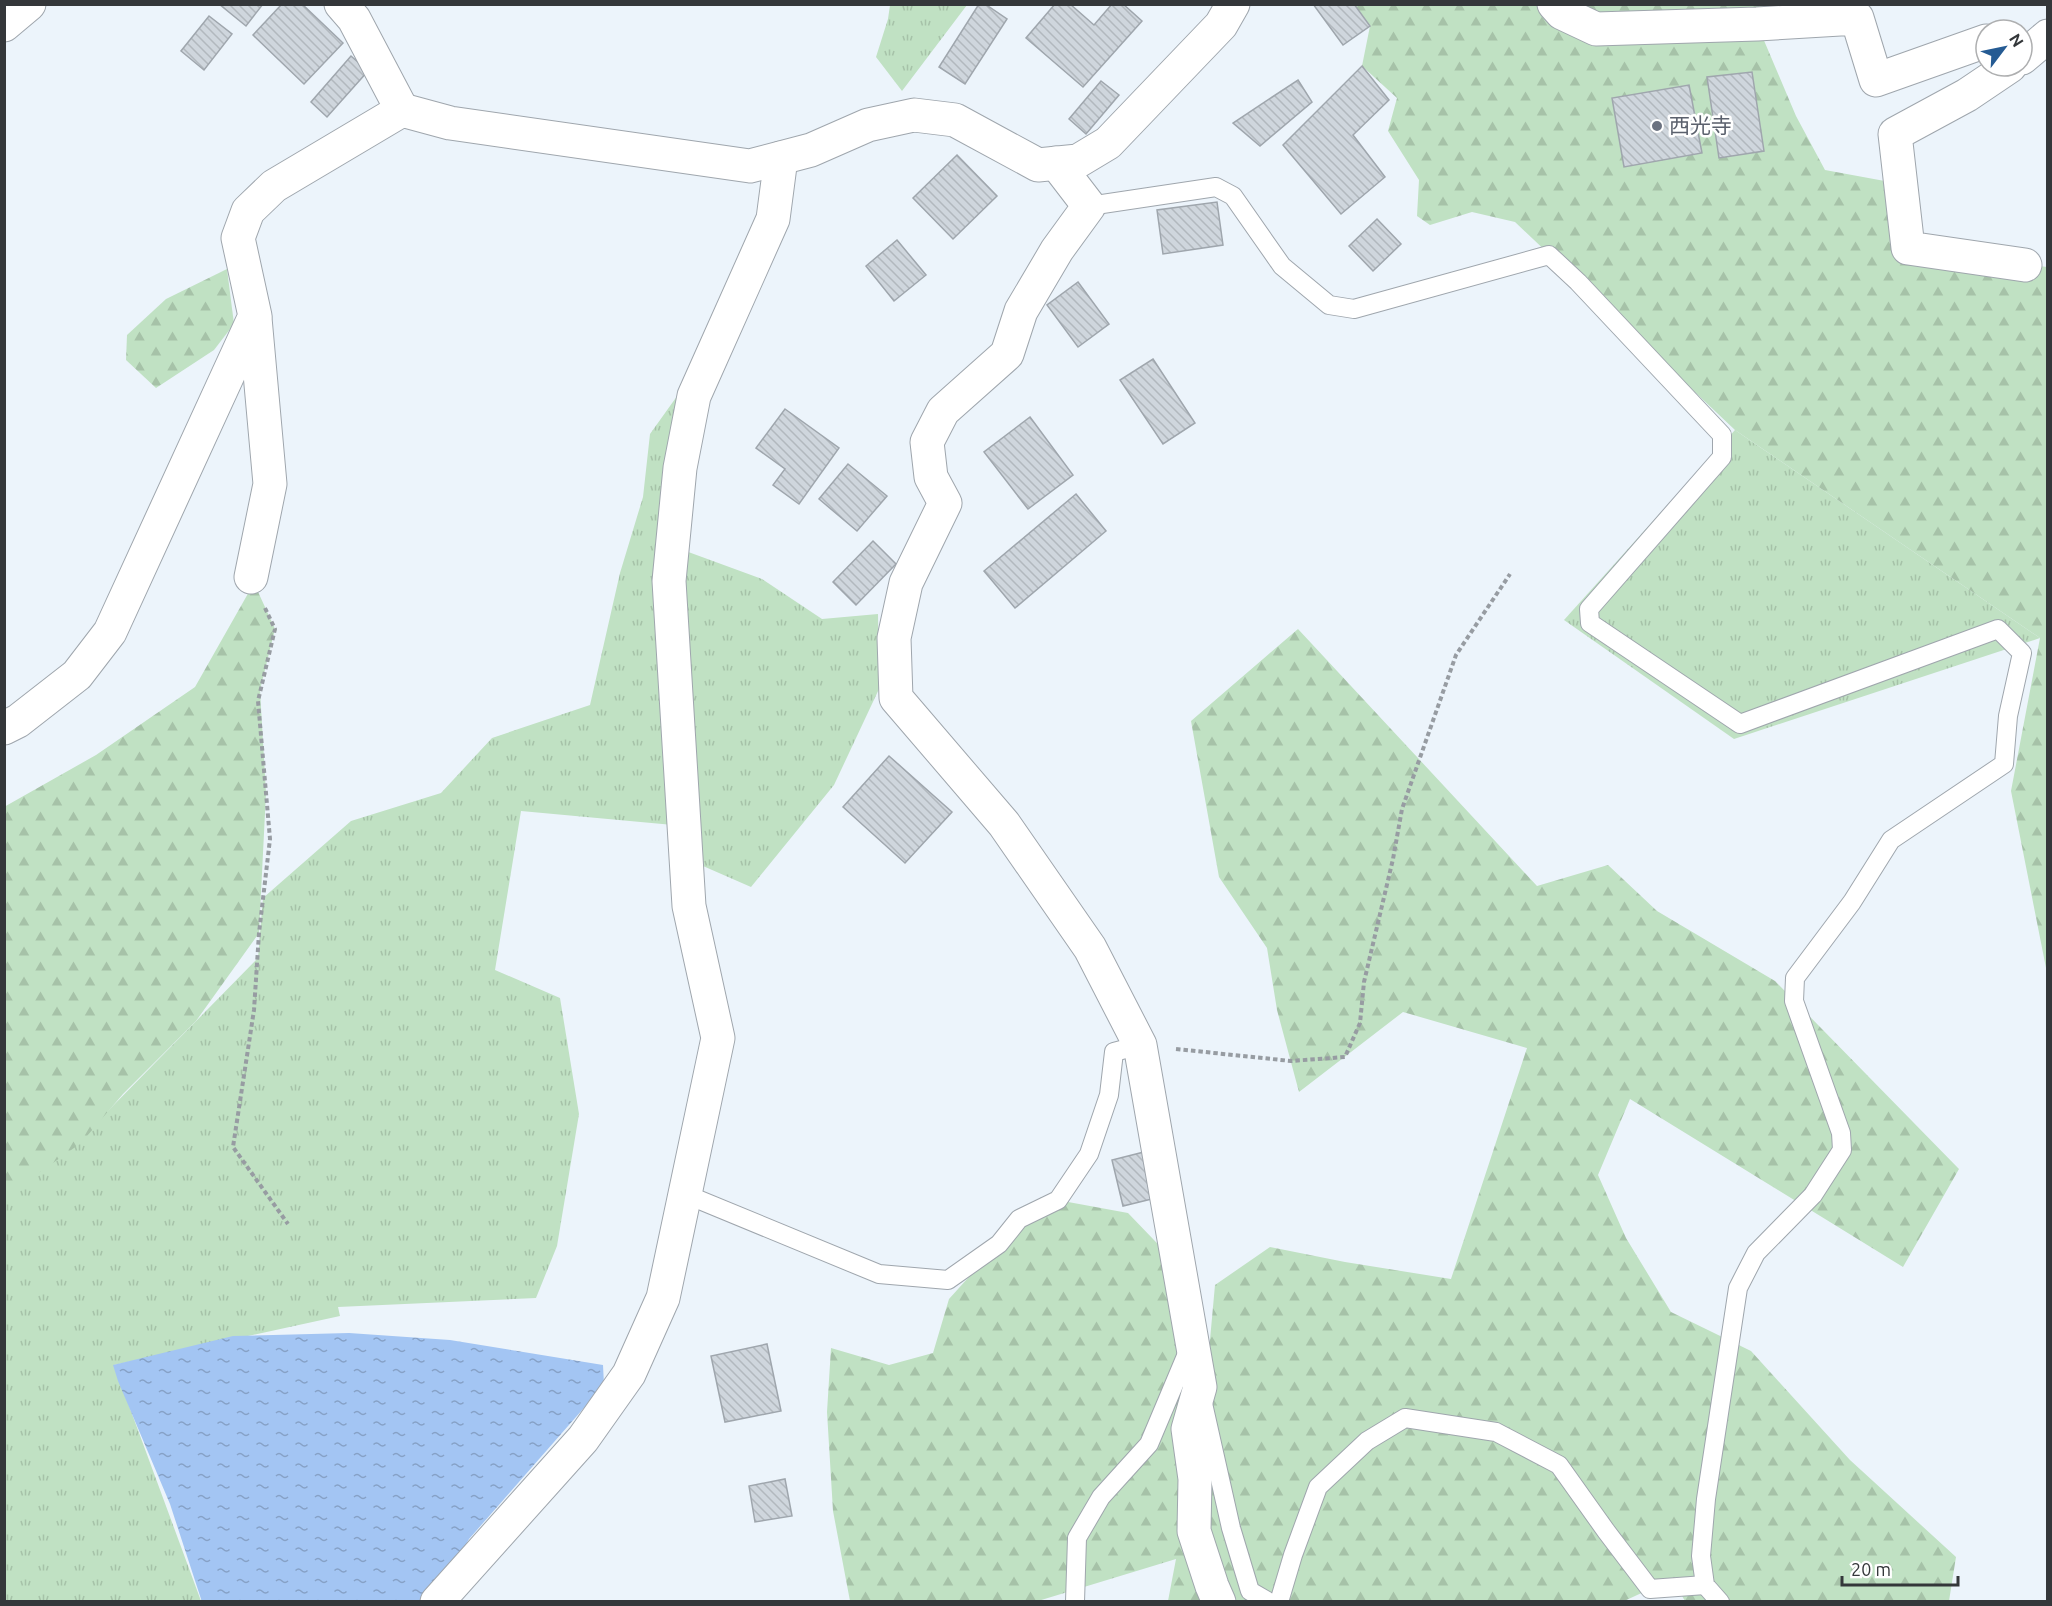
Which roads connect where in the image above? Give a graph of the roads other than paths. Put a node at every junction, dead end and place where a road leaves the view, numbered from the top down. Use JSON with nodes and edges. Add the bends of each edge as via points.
{"nodes":[{"id":1,"x":29,"y":4,"type":"edge"},
{"id":2,"x":341,"y":4,"type":"edge"},
{"id":3,"x":1233,"y":4,"type":"edge"},
{"id":4,"x":1554,"y":4,"type":"edge"},
{"id":5,"x":4,"y":25,"type":"edge"},
{"id":6,"x":2048,"y":36,"type":"edge"},
{"id":7,"x":1974,"y":45,"type":"edge"},
{"id":8,"x":2034,"y":48,"type":"edge"},
{"id":9,"x":1992,"y":78,"type":"edge"},
{"id":10,"x":402,"y":110,"type":"junction"},
{"id":11,"x":781,"y":158,"type":"junction"},
{"id":12,"x":1056,"y":163,"type":"junction"},
{"id":13,"x":1089,"y":206,"type":"junction"},
{"id":14,"x":2025,"y":265,"type":"dead end"},
{"id":15,"x":255,"y":316,"type":"junction"},
{"id":16,"x":251,"y":577,"type":"road end"},
{"id":17,"x":4,"y":728,"type":"edge"},
{"id":18,"x":1140,"y":1045,"type":"junction"},
{"id":19,"x":685,"y":1194,"type":"junction"},
{"id":20,"x":1192,"y":1342,"type":"junction"},
{"id":21,"x":1200,"y":1387,"type":"junction"},
{"id":22,"x":1706,"y":1585,"type":"junction"},
{"id":23,"x":437,"y":1602,"type":"edge"},
{"id":24,"x":1075,"y":1602,"type":"edge"},
{"id":25,"x":1219,"y":1602,"type":"edge"},
{"id":26,"x":1269,"y":1602,"type":"edge"},
{"id":27,"x":1279,"y":1602,"type":"edge"},
{"id":28,"x":1720,"y":1602,"type":"edge"}],
"edges":[{"from":1,"to":5,"type":"street"},
{"from":2,"to":10,"type":"street","via":[[354,19]]},
{"from":3,"to":12,"type":"street","via":[[1221,25],[1108,143],[1078,161]]},
{"from":4,"to":7,"type":"street","via":[[1562,13],[1596,29],[1857,18],[1876,80]]},
{"from":6,"to":8,"type":"street"},
{"from":9,"to":14,"type":"street","via":[[1895,134],[1908,248]]},
{"from":10,"to":11,"type":"street","via":[[450,123],[750,166]]},
{"from":10,"to":15,"type":"street","via":[[274,186],[248,211],[238,238]]},
{"from":11,"to":12,"type":"street","via":[[811,150],[868,125],[914,115],[955,120],[1038,165]]},
{"from":11,"to":19,"type":"street","via":[[773,219],[694,396],[680,468],[669,581],[689,906],[718,1038]]},
{"from":12,"to":13,"type":"street"},
{"from":13,"to":18,"type":"street","via":[[1021,311],[1007,354],[943,411],[927,442],[931,477],[945,503],[906,583],[894,638],[896,698],[1004,824],[1090,948]]},
{"from":13,"to":22,"type":"lane","via":[[1216,187],[1233,196],[1282,266],[1329,305],[1354,309],[1549,255],[1722,435],[1722,457],[1588,609],[1590,623],[1740,724],[1998,629],[2022,653],[2008,716],[2004,764],[1891,840],[1852,902],[1795,978],[1794,1001],[1841,1133],[1842,1150],[1814,1195],[1756,1253],[1738,1288],[1707,1499],[1701,1556]]},
{"from":15,"to":16,"type":"street","via":[[270,484]]},
{"from":15,"to":17,"type":"street","via":[[110,632],[77,675]]},
{"from":18,"to":19,"type":"lane","via":[[1114,1052],[1109,1095],[1089,1154],[1058,1200],[1019,1219],[999,1244],[948,1280],[879,1274]]},
{"from":18,"to":20,"type":"street"},
{"from":19,"to":23,"type":"street","via":[[663,1298],[629,1374],[583,1438]]},
{"from":20,"to":21,"type":"street"},
{"from":20,"to":24,"type":"lane","via":[[1149,1444],[1101,1497],[1077,1538]]},
{"from":21,"to":25,"type":"street","via":[[1188,1429],[1195,1479],[1194,1532]]},
{"from":21,"to":26,"type":"lane","via":[[1231,1528],[1250,1591]]},
{"from":22,"to":27,"type":"lane","via":[[1650,1589],[1559,1465],[1496,1432],[1405,1418],[1367,1441],[1318,1487]]},
{"from":22,"to":28,"type":"lane"}]}
